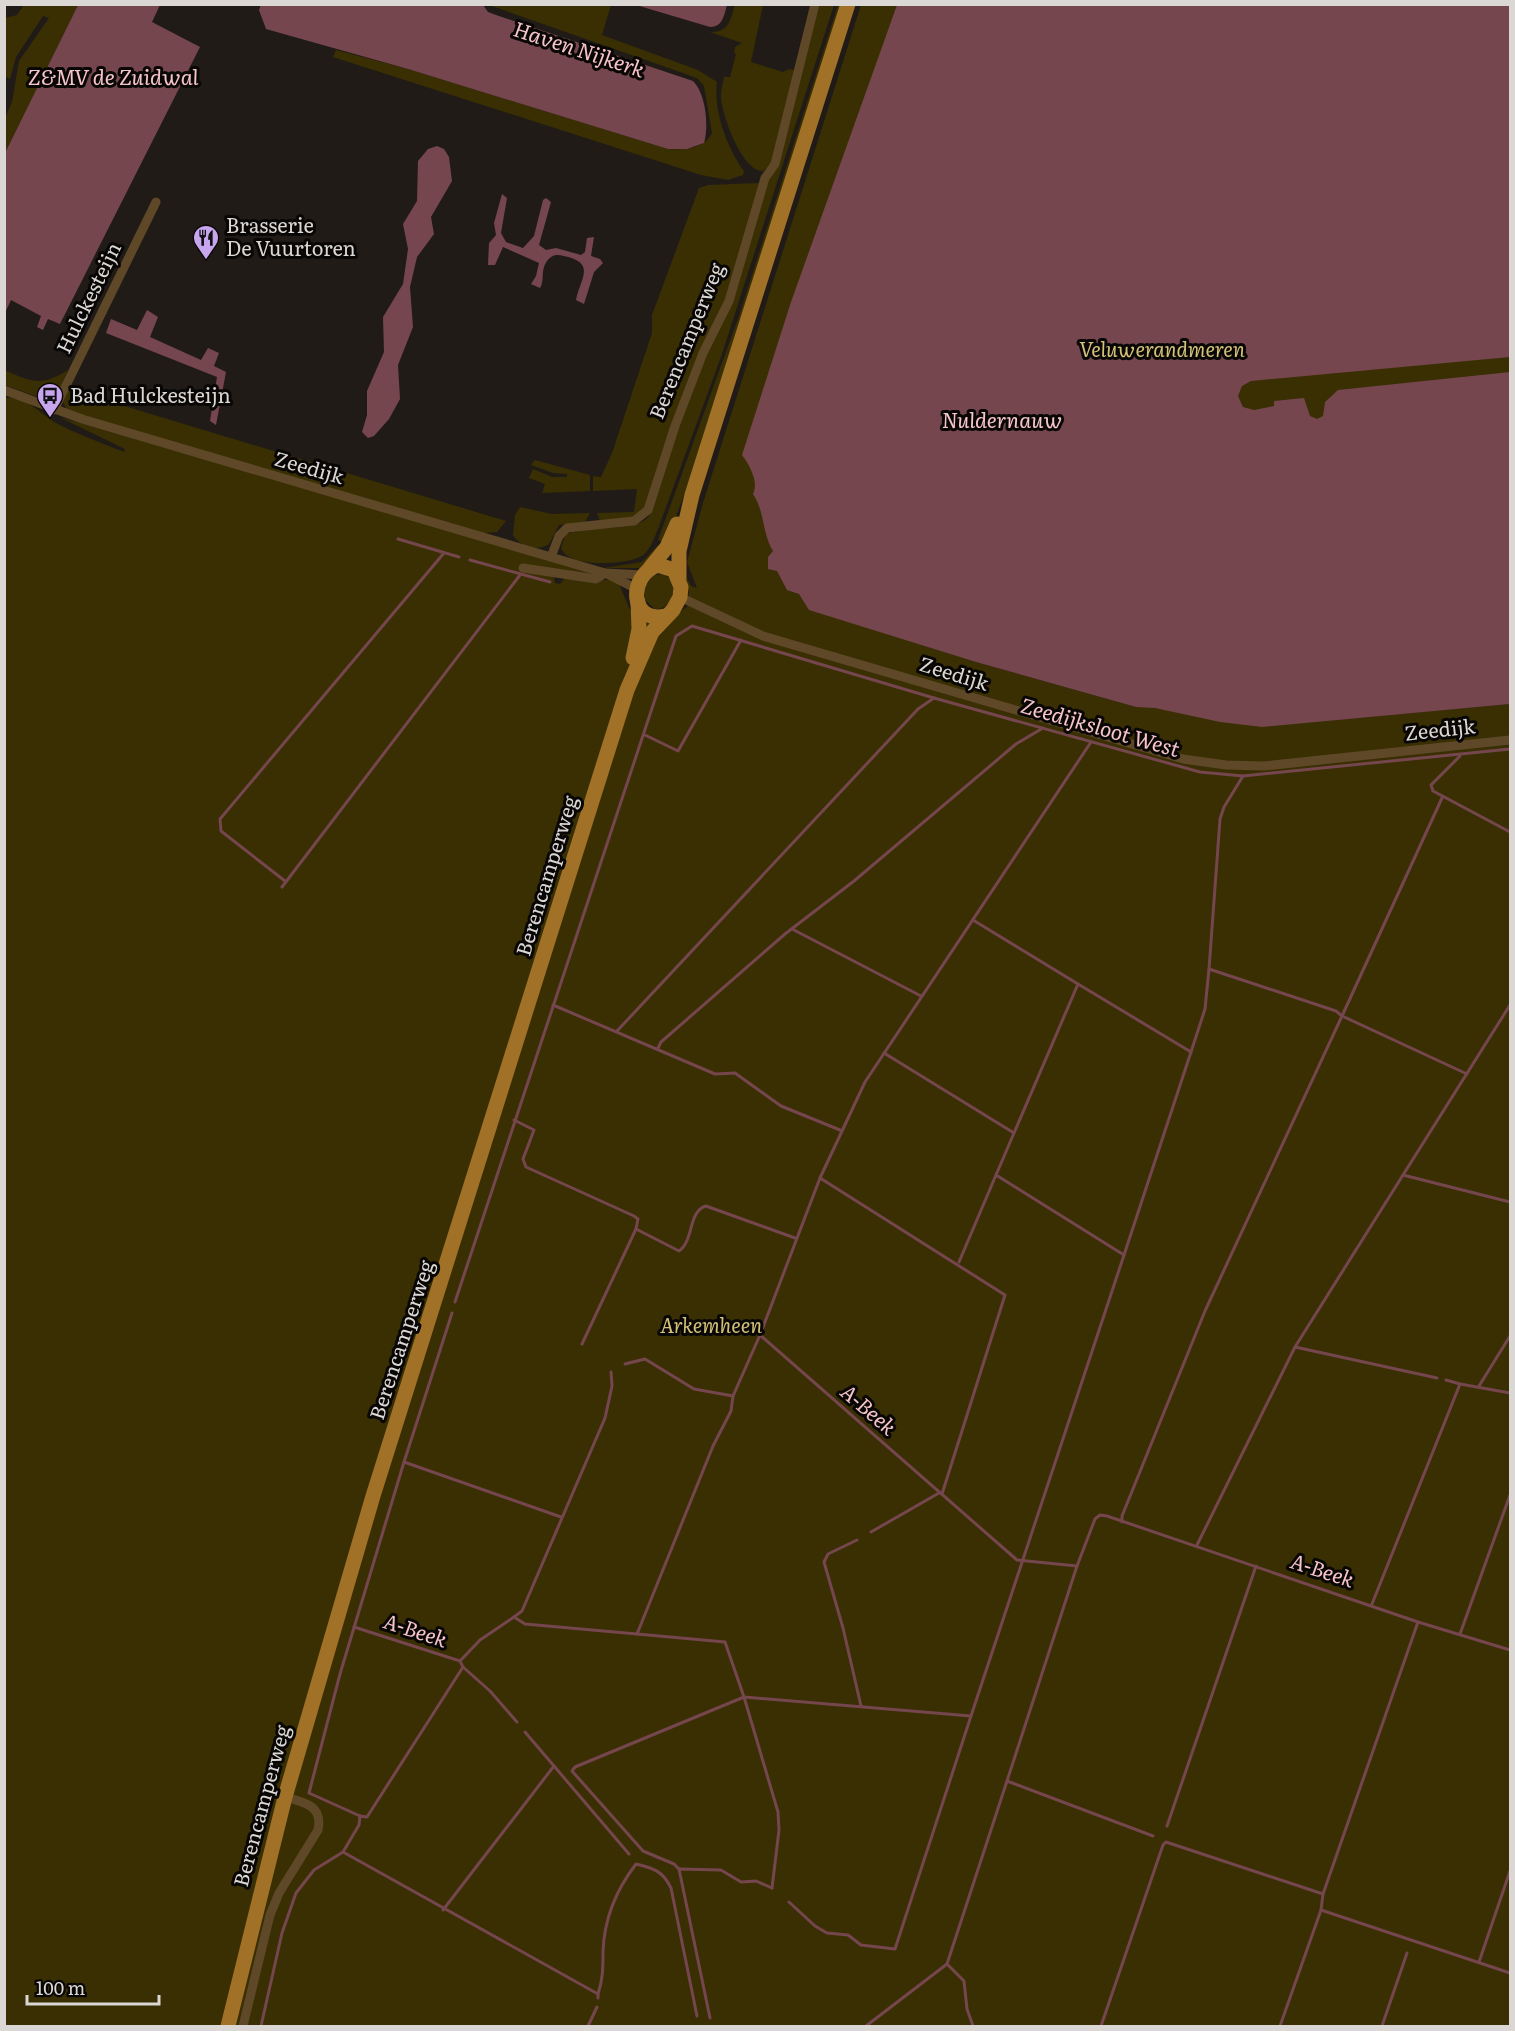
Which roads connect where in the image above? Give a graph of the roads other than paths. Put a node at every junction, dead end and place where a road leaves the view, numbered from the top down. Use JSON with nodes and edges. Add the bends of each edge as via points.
{"nodes":[{"id":1,"x":815,"y":4,"type":"edge"},
{"id":2,"x":848,"y":4,"type":"edge"},
{"id":3,"x":156,"y":202,"type":"dead end"},
{"id":4,"x":4,"y":390,"type":"edge"},
{"id":5,"x":54,"y":410,"type":"junction"},
{"id":6,"x":692,"y":495,"type":"junction"},
{"id":7,"x":551,"y":556,"type":"junction"},
{"id":8,"x":523,"y":568,"type":"dead end"},
{"id":9,"x":605,"y":573,"type":"junction"},
{"id":10,"x":679,"y":578,"type":"junction"},
{"id":11,"x":642,"y":583,"type":"junction"},
{"id":12,"x":680,"y":597,"type":"junction"},
{"id":13,"x":665,"y":616,"type":"junction"},
{"id":14,"x":627,"y":690,"type":"junction"},
{"id":15,"x":1510,"y":740,"type":"edge"},
{"id":16,"x":285,"y":1797,"type":"junction"},
{"id":17,"x":226,"y":2026,"type":"edge"},
{"id":18,"x":243,"y":2026,"type":"edge"}],
"edges":[{"from":1,"to":7,"type":"street","name":"Berencamperweg","via":[[775,164],[765,178],[729,301],[703,353],[648,510],[634,521],[567,528]]},
{"from":2,"to":6,"type":"main road"},
{"from":3,"to":5,"type":"street","name":"Hulckesteijn"},
{"from":4,"to":5,"type":"street","name":"Zeedijk"},
{"from":5,"to":7,"type":"street","name":"Zeedijk"},
{"from":6,"to":10,"type":"main road","via":[[679,551]]},
{"from":6,"to":11,"type":"main road","via":[[667,547]]},
{"from":7,"to":9,"type":"street","name":"Zeedijk"},
{"from":8,"to":9,"type":"street","name":"Zeedijk","via":[[596,579]]},
{"from":9,"to":11,"type":"street","name":"Zeedijk"},
{"from":9,"to":11,"type":"street","name":"Zeedijk"},
{"from":10,"to":11,"type":"main road","via":[[667,566]]},
{"from":10,"to":12,"type":"main road"},
{"from":11,"to":13,"type":"main road","via":[[642,611],[651,617]]},
{"from":11,"to":14,"type":"main road","name":"Berencamperweg","via":[[639,629]]},
{"from":12,"to":13,"type":"main road"},
{"from":12,"to":15,"type":"street","name":"Zeedijk","via":[[763,636],[1183,759],[1264,766]]},
{"from":13,"to":14,"type":"main road","name":"Berencamperweg","via":[[652,632]]},
{"from":14,"to":16,"type":"main road","name":"Berencamperweg","via":[[373,1497]]},
{"from":16,"to":17,"type":"main road","name":"Berencamperweg"},
{"from":16,"to":18,"type":"street","via":[[308,1803],[316,1810],[320,1819],[318,1830],[279,1893],[270,1916]]}]}
